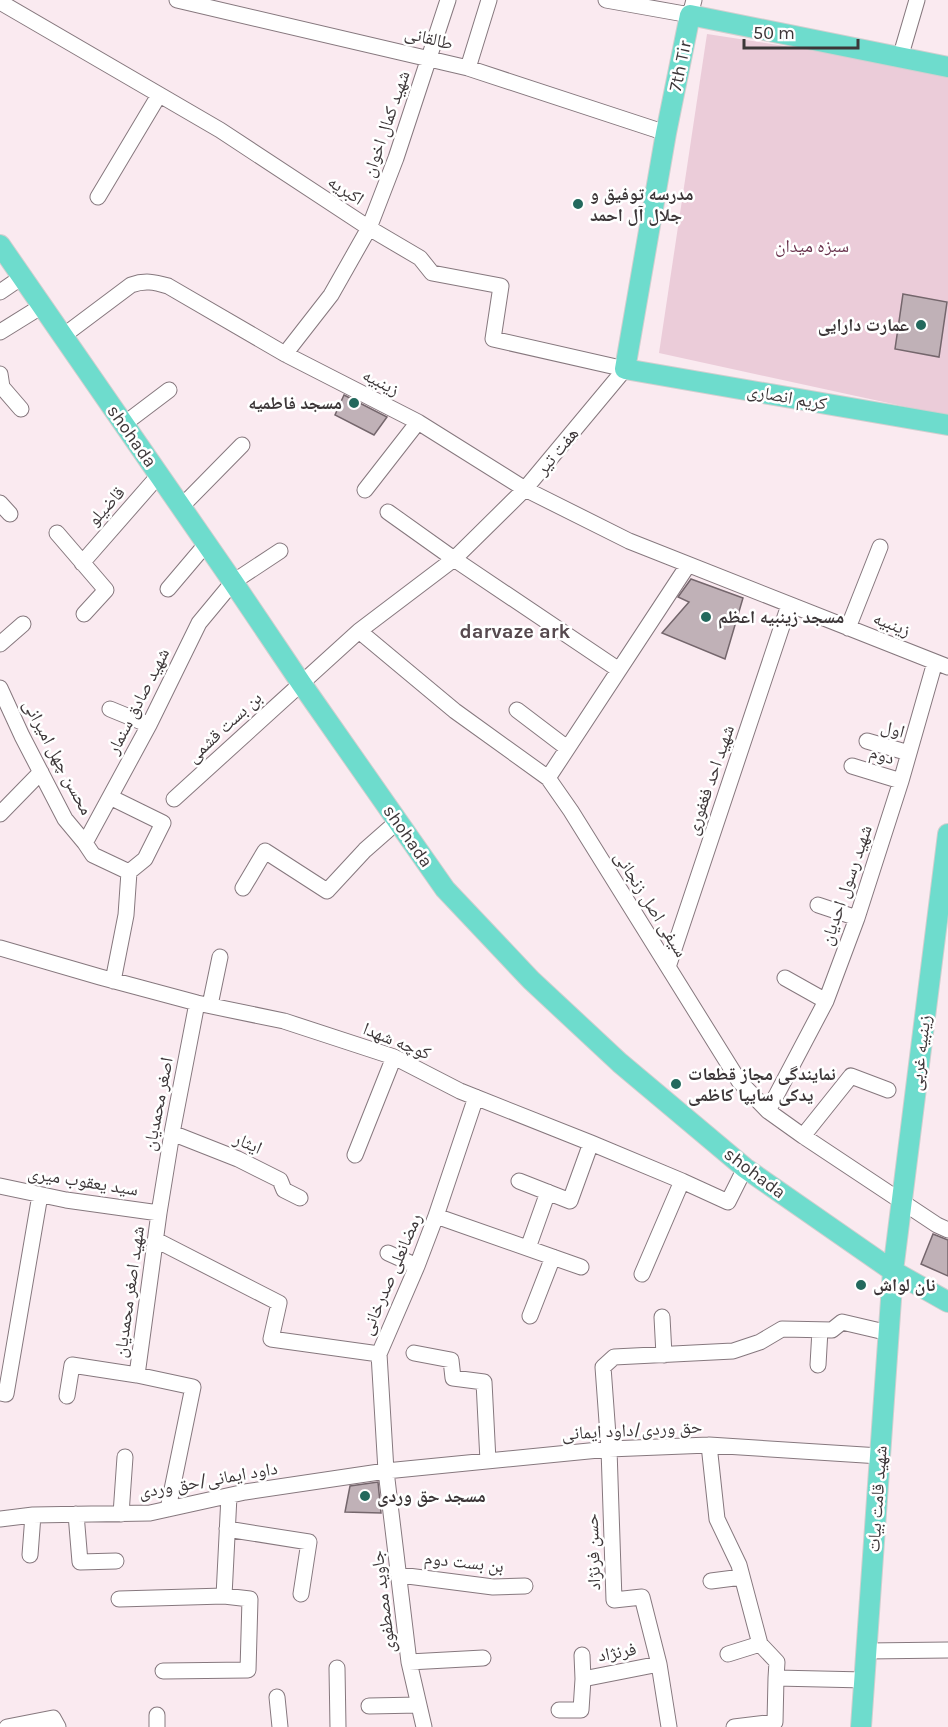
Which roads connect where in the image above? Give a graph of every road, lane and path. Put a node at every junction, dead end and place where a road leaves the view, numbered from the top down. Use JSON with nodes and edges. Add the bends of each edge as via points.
{"nodes":[{"id":1,"x":177,"y":0,"type":"edge"},
{"id":2,"x":448,"y":0,"type":"edge"},
{"id":3,"x":489,"y":0,"type":"edge"},
{"id":4,"x":606,"y":0,"type":"edge"},
{"id":5,"x":917,"y":0,"type":"edge"},
{"id":6,"x":6,"y":6,"type":"edge"},
{"id":7,"x":694,"y":11,"type":"edge"},
{"id":8,"x":430,"y":58,"type":"junction"},
{"id":9,"x":900,"y":58,"type":"junction"},
{"id":10,"x":948,"y":67,"type":"edge"},
{"id":11,"x":468,"y":68,"type":"junction"},
{"id":12,"x":159,"y":95,"type":"junction"},
{"id":13,"x":666,"y":133,"type":"junction"},
{"id":14,"x":98,"y":197,"type":"dead end"},
{"id":15,"x":369,"y":228,"type":"junction"},
{"id":16,"x":0,"y":245,"type":"edge"},
{"id":17,"x":22,"y":277,"type":"junction"},
{"id":18,"x":0,"y":292,"type":"edge"},
{"id":19,"x":42,"y":306,"type":"junction"},
{"id":20,"x":0,"y":332,"type":"edge"},
{"id":21,"x":63,"y":336,"type":"junction"},
{"id":22,"x":285,"y":354,"type":"junction"},
{"id":23,"x":628,"y":370,"type":"junction"},
{"id":24,"x":0,"y":374,"type":"edge"},
{"id":25,"x":169,"y":390,"type":"dead end"},
{"id":26,"x":21,"y":410,"type":"dead end"},
{"id":27,"x":418,"y":422,"type":"junction"},
{"id":28,"x":124,"y":424,"type":"junction"},
{"id":29,"x":948,"y":424,"type":"edge"},
{"id":30,"x":242,"y":445,"type":"dead end"},
{"id":31,"x":159,"y":475,"type":"junction"},
{"id":32,"x":525,"y":489,"type":"junction"},
{"id":33,"x":365,"y":490,"type":"dead end"},
{"id":34,"x":181,"y":507,"type":"junction"},
{"id":35,"x":388,"y":512,"type":"dead end"},
{"id":36,"x":57,"y":533,"type":"dead end"},
{"id":37,"x":207,"y":543,"type":"junction"},
{"id":38,"x":880,"y":547,"type":"dead end"},
{"id":39,"x":280,"y":551,"type":"dead end"},
{"id":40,"x":454,"y":559,"type":"junction"},
{"id":41,"x":82,"y":563,"type":"junction"},
{"id":42,"x":688,"y":565,"type":"junction"},
{"id":43,"x":233,"y":582,"type":"junction"},
{"id":44,"x":168,"y":589,"type":"dead end"},
{"id":45,"x":789,"y":605,"type":"junction"},
{"id":46,"x":84,"y":614,"type":"dead end"},
{"id":47,"x":23,"y":624,"type":"dead end"},
{"id":48,"x":848,"y":628,"type":"junction"},
{"id":49,"x":359,"y":631,"type":"junction"},
{"id":50,"x":0,"y":644,"type":"edge"},
{"id":51,"x":942,"y":665,"type":"edge"},
{"id":52,"x":619,"y":670,"type":"junction"},
{"id":53,"x":301,"y":683,"type":"junction"},
{"id":54,"x":0,"y":688,"type":"edge"},
{"id":55,"x":110,"y":709,"type":"dead end"},
{"id":56,"x":517,"y":710,"type":"dead end"},
{"id":57,"x":149,"y":725,"type":"junction"},
{"id":58,"x":867,"y":741,"type":"dead end"},
{"id":59,"x":567,"y":748,"type":"junction"},
{"id":60,"x":909,"y":753,"type":"junction"},
{"id":61,"x":852,"y":766,"type":"dead end"},
{"id":62,"x":41,"y":772,"type":"junction"},
{"id":63,"x":548,"y":778,"type":"junction"},
{"id":64,"x":901,"y":781,"type":"junction"},
{"id":65,"x":110,"y":797,"type":"junction"},
{"id":66,"x":174,"y":800,"type":"dead end"},
{"id":67,"x":0,"y":814,"type":"edge"},
{"id":68,"x":398,"y":821,"type":"junction"},
{"id":69,"x":948,"y":834,"type":"edge"},
{"id":70,"x":85,"y":843,"type":"junction"},
{"id":71,"x":129,"y":872,"type":"junction"},
{"id":72,"x":243,"y":888,"type":"dead end"},
{"id":73,"x":818,"y":905,"type":"dead end"},
{"id":74,"x":857,"y":918,"type":"junction"},
{"id":75,"x":0,"y":948,"type":"edge"},
{"id":76,"x":220,"y":957,"type":"dead end"},
{"id":77,"x":668,"y":967,"type":"junction"},
{"id":78,"x":785,"y":978,"type":"dead end"},
{"id":79,"x":113,"y":981,"type":"junction"},
{"id":80,"x":826,"y":1001,"type":"junction"},
{"id":81,"x":204,"y":1004,"type":"junction"},
{"id":82,"x":394,"y":1057,"type":"junction"},
{"id":83,"x":888,"y":1090,"type":"dead end"},
{"id":84,"x":476,"y":1097,"type":"junction"},
{"id":85,"x":768,"y":1111,"type":"junction"},
{"id":86,"x":172,"y":1133,"type":"junction"},
{"id":87,"x":803,"y":1136,"type":"junction"},
{"id":88,"x":591,"y":1143,"type":"junction"},
{"id":89,"x":355,"y":1155,"type":"dead end"},
{"id":90,"x":745,"y":1168,"type":"junction"},
{"id":91,"x":519,"y":1181,"type":"dead end"},
{"id":92,"x":682,"y":1181,"type":"junction"},
{"id":93,"x":0,"y":1186,"type":"edge"},
{"id":94,"x":548,"y":1192,"type":"junction"},
{"id":95,"x":40,"y":1195,"type":"junction"},
{"id":96,"x":300,"y":1198,"type":"dead end"},
{"id":97,"x":902,"y":1202,"type":"junction"},
{"id":98,"x":159,"y":1213,"type":"junction"},
{"id":99,"x":436,"y":1216,"type":"junction"},
{"id":100,"x":948,"y":1230,"type":"edge"},
{"id":101,"x":156,"y":1240,"type":"junction"},
{"id":102,"x":528,"y":1248,"type":"junction"},
{"id":103,"x":388,"y":1253,"type":"dead end"},
{"id":104,"x":553,"y":1257,"type":"junction"},
{"id":105,"x":417,"y":1266,"type":"junction"},
{"id":106,"x":581,"y":1267,"type":"dead end"},
{"id":107,"x":893,"y":1271,"type":"junction"},
{"id":108,"x":642,"y":1274,"type":"dead end"},
{"id":109,"x":948,"y":1302,"type":"edge"},
{"id":110,"x":530,"y":1316,"type":"dead end"},
{"id":111,"x":662,"y":1317,"type":"dead end"},
{"id":112,"x":820,"y":1330,"type":"junction"},
{"id":113,"x":889,"y":1333,"type":"junction"},
{"id":114,"x":414,"y":1353,"type":"dead end"},
{"id":115,"x":379,"y":1354,"type":"junction"},
{"id":116,"x":663,"y":1355,"type":"junction"},
{"id":117,"x":818,"y":1365,"type":"dead end"},
{"id":118,"x":137,"y":1376,"type":"junction"},
{"id":119,"x":0,"y":1394,"type":"edge"},
{"id":120,"x":67,"y":1396,"type":"dead end"},
{"id":121,"x":709,"y":1445,"type":"junction"},
{"id":122,"x":609,"y":1449,"type":"junction"},
{"id":123,"x":125,"y":1456,"type":"dead end"},
{"id":124,"x":880,"y":1456,"type":"junction"},
{"id":125,"x":488,"y":1461,"type":"junction"},
{"id":126,"x":386,"y":1471,"type":"junction"},
{"id":127,"x":229,"y":1496,"type":"junction"},
{"id":128,"x":168,"y":1509,"type":"junction"},
{"id":129,"x":76,"y":1514,"type":"junction"},
{"id":130,"x":121,"y":1514,"type":"junction"},
{"id":131,"x":33,"y":1515,"type":"junction"},
{"id":132,"x":0,"y":1519,"type":"edge"},
{"id":133,"x":227,"y":1529,"type":"junction"},
{"id":134,"x":30,"y":1555,"type":"dead end"},
{"id":135,"x":116,"y":1561,"type":"dead end"},
{"id":136,"x":400,"y":1575,"type":"junction"},
{"id":137,"x":742,"y":1577,"type":"junction"},
{"id":138,"x":711,"y":1581,"type":"dead end"},
{"id":139,"x":525,"y":1586,"type":"dead end"},
{"id":140,"x":301,"y":1594,"type":"dead end"},
{"id":141,"x":224,"y":1596,"type":"junction"},
{"id":142,"x":119,"y":1599,"type":"dead end"},
{"id":143,"x":760,"y":1644,"type":"junction"},
{"id":144,"x":948,"y":1650,"type":"edge"},
{"id":145,"x":867,"y":1651,"type":"junction"},
{"id":146,"x":728,"y":1654,"type":"dead end"},
{"id":147,"x":582,"y":1655,"type":"dead end"},
{"id":148,"x":483,"y":1658,"type":"dead end"},
{"id":149,"x":409,"y":1662,"type":"junction"},
{"id":150,"x":659,"y":1664,"type":"junction"},
{"id":151,"x":337,"y":1668,"type":"dead end"},
{"id":152,"x":163,"y":1671,"type":"dead end"},
{"id":153,"x":776,"y":1678,"type":"junction"},
{"id":154,"x":583,"y":1679,"type":"junction"},
{"id":155,"x":865,"y":1680,"type":"junction"},
{"id":156,"x":277,"y":1697,"type":"dead end"},
{"id":157,"x":419,"y":1705,"type":"junction"},
{"id":158,"x":369,"y":1706,"type":"dead end"},
{"id":159,"x":559,"y":1710,"type":"dead end"},
{"id":160,"x":55,"y":1722,"type":"edge"},
{"id":161,"x":7,"y":1727,"type":"edge"},
{"id":162,"x":280,"y":1727,"type":"edge"},
{"id":163,"x":338,"y":1727,"type":"edge"},
{"id":164,"x":424,"y":1727,"type":"edge"},
{"id":165,"x":669,"y":1727,"type":"edge"},
{"id":166,"x":734,"y":1727,"type":"edge"},
{"id":167,"x":861,"y":1727,"type":"edge"}],
"edges":[{"from":1,"to":8,"type":"street","name":"طالقانی"},
{"from":2,"to":8,"type":"street","name":"شهید کمال اخوان"},
{"from":3,"to":11,"type":"street"},
{"from":4,"to":7,"type":"street"},
{"from":5,"to":9,"type":"street"},
{"from":6,"to":12,"type":"street","name":"اکبریه"},
{"from":7,"to":9,"type":"main road"},
{"from":7,"to":13,"type":"main road","name":"7th Tir"},
{"from":7,"to":23,"type":"main road"},
{"from":8,"to":11,"type":"street","name":"طالقانی"},
{"from":8,"to":15,"type":"street","name":"شهید کمال اخوان"},
{"from":9,"to":10,"type":"main road"},
{"from":11,"to":13,"type":"street","name":"طالقانی"},
{"from":12,"to":14,"type":"street"},
{"from":12,"to":15,"type":"street","name":"اکبریه","via":[[220,130]]},
{"from":13,"to":23,"type":"main road","name":"هفت تیر"},
{"from":15,"to":22,"type":"street","name":"شهید کمال اخوان","via":[[331,296]]},
{"from":15,"to":23,"type":"street","name":"اکبریه","via":[[420,258],[432,273],[501,286],[493,339]]},
{"from":16,"to":17,"type":"main road","name":"shohada"},
{"from":17,"to":18,"type":"street"},
{"from":17,"to":19,"type":"main road","name":"shohada"},
{"from":19,"to":20,"type":"street"},
{"from":19,"to":21,"type":"main road","name":"shohada"},
{"from":21,"to":22,"type":"street","name":"زینبیه","via":[[131,285],[143,281],[168,286]]},
{"from":21,"to":28,"type":"main road","name":"shohada"},
{"from":22,"to":27,"type":"street","name":"زینبیه"},
{"from":23,"to":29,"type":"main road","name":"کریم انصاری"},
{"from":23,"to":32,"type":"street","name":"هفت تیر"},
{"from":24,"to":26,"type":"street","via":[[2,387]]},
{"from":25,"to":28,"type":"street"},
{"from":27,"to":32,"type":"street","name":"زینبیه"},
{"from":27,"to":33,"type":"street"},
{"from":28,"to":31,"type":"main road","name":"shohada"},
{"from":30,"to":34,"type":"street"},
{"from":31,"to":34,"type":"main road","name":"shohada"},
{"from":31,"to":41,"type":"street","name":"قاضیلو"},
{"from":32,"to":40,"type":"street","name":"هفت تیر"},
{"from":32,"to":42,"type":"street","name":"زینبیه","via":[[629,541]]},
{"from":34,"to":37,"type":"main road","name":"shohada"},
{"from":35,"to":40,"type":"street"},
{"from":36,"to":41,"type":"street"},
{"from":37,"to":43,"type":"main road","name":"shohada"},
{"from":37,"to":44,"type":"street"},
{"from":38,"to":48,"type":"street"},
{"from":39,"to":43,"type":"street","name":"شهید صادق سنمار"},
{"from":40,"to":49,"type":"street","name":"هفت تیر"},
{"from":40,"to":52,"type":"street"},
{"from":41,"to":46,"type":"street","via":[[106,590]]},
{"from":42,"to":45,"type":"street","name":"زینبیه"},
{"from":42,"to":52,"type":"street"},
{"from":43,"to":53,"type":"main road","name":"shohada"},
{"from":43,"to":57,"type":"street","name":"شهید صادق سنمار","via":[[199,623]]},
{"from":45,"to":48,"type":"street","name":"زینبیه"},
{"from":45,"to":77,"type":"street","name":"شهید احد فغفوری"},
{"from":47,"to":50,"type":"street"},
{"from":48,"to":51,"type":"street","name":"زینبیه"},
{"from":49,"to":53,"type":"street","name":"هفت تیر"},
{"from":49,"to":63,"type":"street","name":"سیفی اصل زنجانی","via":[[455,711]]},
{"from":51,"to":60,"type":"street","name":"شهید رسول احدیان"},
{"from":52,"to":59,"type":"street"},
{"from":53,"to":66,"type":"street","name":"بن بست قشمی"},
{"from":53,"to":68,"type":"main road","name":"shohada"},
{"from":54,"to":62,"type":"street","name":"محسن چهل امیرانی"},
{"from":55,"to":57,"type":"street"},
{"from":56,"to":59,"type":"street"},
{"from":57,"to":65,"type":"street","name":"شهید صادق سنمار"},
{"from":58,"to":60,"type":"street","name":"اول"},
{"from":59,"to":63,"type":"street"},
{"from":60,"to":64,"type":"street","name":"شهید رسول احدیان"},
{"from":61,"to":64,"type":"street","name":"دوم"},
{"from":62,"to":67,"type":"street"},
{"from":62,"to":70,"type":"street","name":"محسن چهل امیرانی","via":[[65,819]]},
{"from":63,"to":77,"type":"street","name":"سیفی اصل زنجانی"},
{"from":64,"to":74,"type":"street","name":"شهید رسول احدیان"},
{"from":65,"to":70,"type":"street","name":"شهید صادق سنمار"},
{"from":65,"to":71,"type":"street","via":[[163,823],[146,859]]},
{"from":68,"to":72,"type":"street","via":[[327,891],[265,851]]},
{"from":68,"to":90,"type":"main road","name":"shohada","via":[[445,889],[531,980],[620,1063]]},
{"from":69,"to":97,"type":"main road","name":"زینبیه غربی"},
{"from":70,"to":71,"type":"street","name":"محسن چهل امیرانی","via":[[93,855]]},
{"from":71,"to":79,"type":"street","via":[[126,915]]},
{"from":73,"to":74,"type":"street"},
{"from":74,"to":80,"type":"street","name":"شهید رسول احدیان"},
{"from":75,"to":79,"type":"street","name":"کوچه شهدا"},
{"from":76,"to":81,"type":"street","name":"اصغر محمدیان"},
{"from":77,"to":85,"type":"street","name":"سیفی اصل زنجانی","via":[[739,1081]]},
{"from":78,"to":80,"type":"street"},
{"from":79,"to":81,"type":"street","name":"کوچه شهدا"},
{"from":80,"to":85,"type":"street","name":"شهید رسول احدیان"},
{"from":81,"to":82,"type":"street","name":"کوچه شهدا","via":[[284,1021]]},
{"from":81,"to":86,"type":"street","name":"اصغر محمدیان"},
{"from":82,"to":84,"type":"street","name":"کوچه شهدا"},
{"from":82,"to":89,"type":"street"},
{"from":83,"to":87,"type":"street","via":[[851,1076]]},
{"from":84,"to":88,"type":"street","name":"کوچه شهدا"},
{"from":84,"to":99,"type":"street","name":"رمضانعلی صدرخانی"},
{"from":85,"to":87,"type":"street","name":"سیفی اصل زنجانی"},
{"from":86,"to":96,"type":"street","name":"ایثار","via":[[280,1180],[284,1190]]},
{"from":86,"to":98,"type":"street","name":"اصغر محمدیان"},
{"from":87,"to":97,"type":"street","name":"سیفی اصل زنجانی"},
{"from":88,"to":92,"type":"street","name":"کوچه شهدا"},
{"from":88,"to":94,"type":"street","via":[[570,1201]]},
{"from":90,"to":92,"type":"street","name":"کوچه شهدا","via":[[728,1202]]},
{"from":90,"to":107,"type":"main road","name":"shohada"},
{"from":91,"to":94,"type":"street"},
{"from":92,"to":108,"type":"street"},
{"from":93,"to":95,"type":"street","name":"سید یعقوب میری"},
{"from":94,"to":102,"type":"street"},
{"from":95,"to":98,"type":"street","name":"سید یعقوب میری"},
{"from":95,"to":119,"type":"street","via":[[6,1394]]},
{"from":97,"to":100,"type":"street","name":"سیفی اصل زنجانی"},
{"from":97,"to":107,"type":"main road","name":"زینبیه غربی"},
{"from":98,"to":101,"type":"street","name":"شهید اصغر محمدیان"},
{"from":99,"to":102,"type":"street"},
{"from":99,"to":105,"type":"street","name":"رمضانعلی صدرخانی"},
{"from":101,"to":115,"type":"street","via":[[279,1303],[271,1339]]},
{"from":101,"to":118,"type":"street","name":"شهید اصغر محمدیان"},
{"from":102,"to":104,"type":"street"},
{"from":103,"to":105,"type":"street"},
{"from":104,"to":106,"type":"street"},
{"from":104,"to":110,"type":"street"},
{"from":105,"to":115,"type":"street","name":"رمضانعلی صدرخانی"},
{"from":107,"to":109,"type":"main road","name":"shohada"},
{"from":107,"to":113,"type":"main road","name":"شهید قامت بیات"},
{"from":111,"to":116,"type":"street"},
{"from":112,"to":113,"type":"street","via":[[832,1330],[842,1322]]},
{"from":112,"to":116,"type":"street","via":[[782,1329],[733,1351]]},
{"from":112,"to":117,"type":"street"},
{"from":113,"to":124,"type":"main road","name":"شهید قامت بیات"},
{"from":114,"to":125,"type":"street","via":[[451,1360],[453,1378],[484,1382]]},
{"from":115,"to":126,"type":"street","name":"رمضانعلی صدرخانی"},
{"from":116,"to":122,"type":"street","via":[[614,1357],[603,1367]]},
{"from":118,"to":120,"type":"street","via":[[72,1365]]},
{"from":118,"to":128,"type":"street","name":"شهید اصغر محمدیان","via":[[193,1387]]},
{"from":121,"to":122,"type":"street","name":"حق وردی/داود ایمانی"},
{"from":121,"to":124,"type":"street","name":"حق وردی/داود ایمانی"},
{"from":121,"to":137,"type":"street","via":[[717,1519]]},
{"from":122,"to":125,"type":"street","name":"حق وردی/داود ایمانی"},
{"from":122,"to":150,"type":"street","name":"حسن فرنژاد","via":[[614,1600],[642,1597]]},
{"from":123,"to":130,"type":"street"},
{"from":124,"to":145,"type":"main road","name":"شهید قامت بیات"},
{"from":125,"to":126,"type":"street","name":"حق وردی/داود ایمانی"},
{"from":126,"to":127,"type":"street","name":"داود ایمانی/حق وردی"},
{"from":126,"to":136,"type":"street","name":"جاوید مصطفوی"},
{"from":127,"to":128,"type":"street","name":"داود ایمانی/حق وردی"},
{"from":127,"to":133,"type":"street"},
{"from":128,"to":130,"type":"street","name":"داود ایمانی/حق وردی","via":[[150,1514]]},
{"from":129,"to":130,"type":"street","name":"داود ایمانی/حق وردی"},
{"from":129,"to":131,"type":"street","name":"داود ایمانی/حق وردی"},
{"from":129,"to":135,"type":"street","via":[[80,1562]]},
{"from":131,"to":132,"type":"street","name":"داود ایمانی/حق وردی"},
{"from":131,"to":134,"type":"street"},
{"from":133,"to":140,"type":"street","via":[[309,1542]]},
{"from":133,"to":141,"type":"street"},
{"from":136,"to":139,"type":"street","name":"بن بست دوم","via":[[493,1587]]},
{"from":136,"to":149,"type":"street","name":"جاوید مصطفوی"},
{"from":137,"to":138,"type":"street"},
{"from":137,"to":143,"type":"street"},
{"from":141,"to":142,"type":"street"},
{"from":141,"to":152,"type":"street","via":[[250,1599],[248,1670]]},
{"from":143,"to":146,"type":"street"},
{"from":143,"to":153,"type":"street","via":[[777,1662]]},
{"from":144,"to":145,"type":"street"},
{"from":145,"to":155,"type":"main road","name":"شهید قامت بیات"},
{"from":147,"to":154,"type":"street"},
{"from":148,"to":149,"type":"street"},
{"from":149,"to":157,"type":"street","name":"جاوید مصطفوی"},
{"from":150,"to":154,"type":"street","name":"فرنژاد"},
{"from":150,"to":165,"type":"street","name":"حسن فرنژاد"},
{"from":151,"to":163,"type":"street"},
{"from":153,"to":155,"type":"street"},
{"from":153,"to":166,"type":"street","via":[[775,1722]]},
{"from":154,"to":159,"type":"street","via":[[581,1710]]},
{"from":155,"to":167,"type":"main road","name":"شهید قامت بیات"},
{"from":156,"to":162,"type":"street"},
{"from":157,"to":158,"type":"street"},
{"from":157,"to":164,"type":"street","name":"جاوید مصطفوی"},
{"from":160,"to":161,"type":"street"}]}
